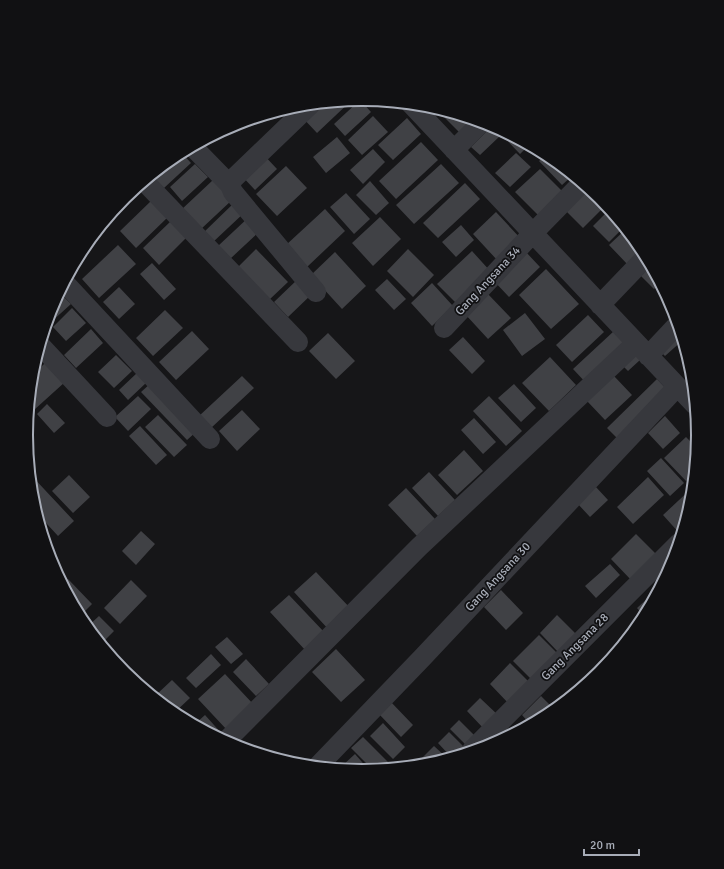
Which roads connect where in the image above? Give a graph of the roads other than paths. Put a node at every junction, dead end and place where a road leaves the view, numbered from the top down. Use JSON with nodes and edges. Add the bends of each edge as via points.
{"nodes":[{"id":1,"x":417,"y":110,"type":"edge"},
{"id":2,"x":304,"y":111,"type":"edge"},
{"id":3,"x":477,"y":127,"type":"edge"},
{"id":4,"x":454,"y":150,"type":"junction"},
{"id":5,"x":197,"y":151,"type":"edge"},
{"id":6,"x":148,"y":185,"type":"edge"},
{"id":7,"x":230,"y":185,"type":"junction"},
{"id":8,"x":578,"y":187,"type":"edge"},
{"id":9,"x":532,"y":233,"type":"junction"},
{"id":10,"x":642,"y":261,"type":"edge"},
{"id":11,"x":68,"y":287,"type":"edge"},
{"id":12,"x":316,"y":292,"type":"dead end"},
{"id":13,"x":600,"y":305,"type":"junction"},
{"id":14,"x":673,"y":327,"type":"edge"},
{"id":15,"x":444,"y":328,"type":"dead end"},
{"id":16,"x":298,"y":342,"type":"dead end"},
{"id":17,"x":44,"y":349,"type":"edge"},
{"id":18,"x":642,"y":349,"type":"junction"},
{"id":19,"x":677,"y":386,"type":"junction"},
{"id":20,"x":689,"y":398,"type":"edge"},
{"id":21,"x":107,"y":417,"type":"dead end"},
{"id":22,"x":210,"y":439,"type":"dead end"},
{"id":23,"x":669,"y":552,"type":"edge"},
{"id":24,"x":231,"y":736,"type":"edge"},
{"id":25,"x":481,"y":741,"type":"edge"},
{"id":26,"x":322,"y":761,"type":"edge"}],
"edges":[{"from":1,"to":4,"type":"street"},
{"from":2,"to":7,"type":"street","via":[[232,180]]},
{"from":3,"to":4,"type":"street"},
{"from":4,"to":9,"type":"street"},
{"from":5,"to":7,"type":"street"},
{"from":6,"to":16,"type":"street"},
{"from":7,"to":12,"type":"street","via":[[233,192]]},
{"from":8,"to":9,"type":"street","name":"Gang Angsana 34"},
{"from":9,"to":13,"type":"street"},
{"from":9,"to":15,"type":"street","name":"Gang Angsana 34"},
{"from":10,"to":13,"type":"street"},
{"from":11,"to":22,"type":"street"},
{"from":13,"to":18,"type":"street"},
{"from":14,"to":18,"type":"street"},
{"from":17,"to":21,"type":"street"},
{"from":18,"to":19,"type":"street"},
{"from":18,"to":24,"type":"street","via":[[419,547]]},
{"from":19,"to":20,"type":"street"},
{"from":19,"to":26,"type":"street","name":"Gang Angsana 30"},
{"from":23,"to":25,"type":"street","name":"Gang Angsana 28"}]}
